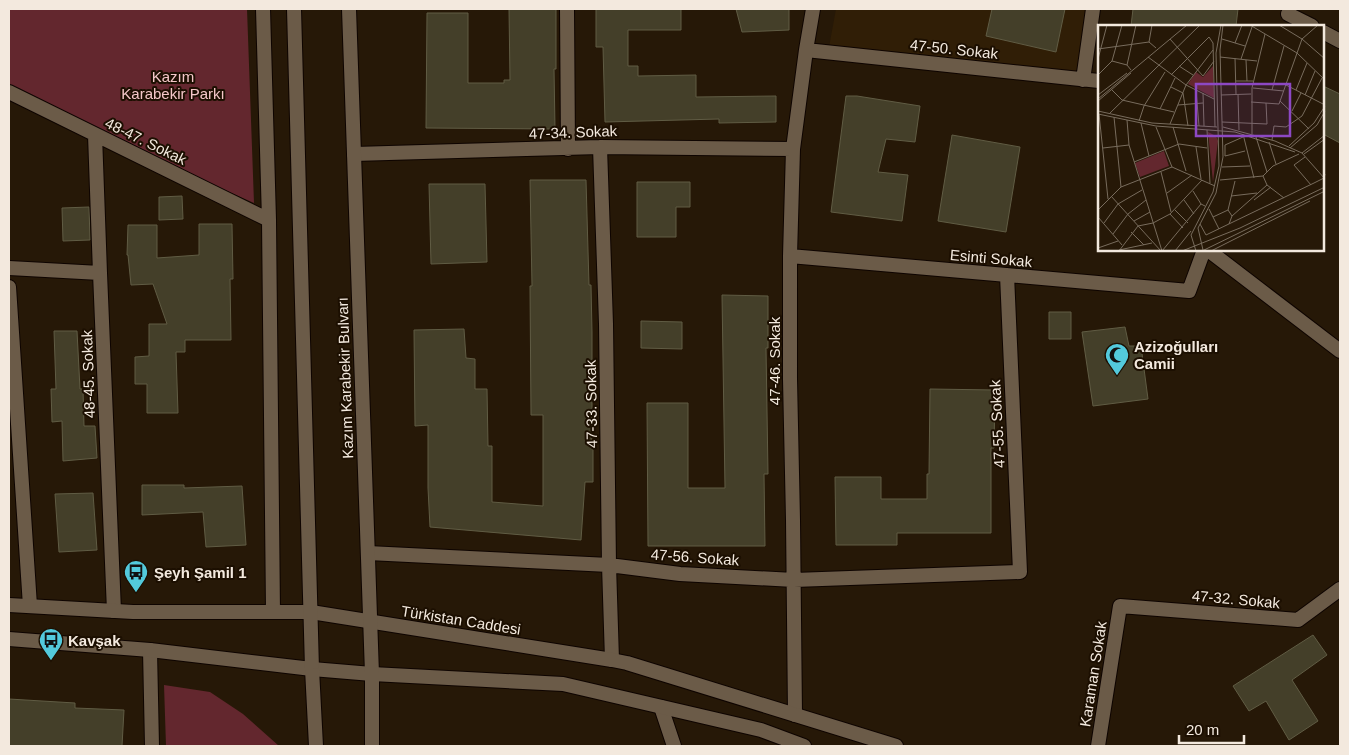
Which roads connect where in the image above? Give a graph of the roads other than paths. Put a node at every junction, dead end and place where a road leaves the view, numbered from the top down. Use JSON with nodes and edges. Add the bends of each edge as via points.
{"nodes":[{"id":1,"x":263,"y":9,"type":"edge"},
{"id":2,"x":294,"y":9,"type":"edge"},
{"id":3,"x":349,"y":9,"type":"edge"},
{"id":4,"x":567,"y":9,"type":"edge"},
{"id":5,"x":813,"y":9,"type":"edge"},
{"id":6,"x":1093,"y":9,"type":"edge"},
{"id":7,"x":1288,"y":16,"type":"edge"},
{"id":8,"x":1310,"y":25,"type":"edge"},
{"id":9,"x":1324,"y":33,"type":"edge"},
{"id":10,"x":1340,"y":41,"type":"edge"},
{"id":11,"x":806,"y":50,"type":"junction"},
{"id":12,"x":1083,"y":80,"type":"junction"},
{"id":13,"x":1098,"y":82,"type":"edge"},
{"id":14,"x":9,"y":92,"type":"edge"},
{"id":15,"x":95,"y":135,"type":"junction"},
{"id":16,"x":600,"y":147,"type":"junction"},
{"id":17,"x":568,"y":149,"type":"junction"},
{"id":18,"x":793,"y":149,"type":"junction"},
{"id":19,"x":354,"y":154,"type":"junction"},
{"id":20,"x":269,"y":220,"type":"junction"},
{"id":21,"x":1204,"y":251,"type":"edge"},
{"id":22,"x":1209,"y":251,"type":"edge"},
{"id":23,"x":790,"y":256,"type":"junction"},
{"id":24,"x":9,"y":268,"type":"edge"},
{"id":25,"x":100,"y":272,"type":"junction"},
{"id":26,"x":1006,"y":275,"type":"junction"},
{"id":27,"x":9,"y":287,"type":"edge"},
{"id":28,"x":1340,"y":351,"type":"edge"},
{"id":29,"x":368,"y":553,"type":"junction"},
{"id":30,"x":609,"y":566,"type":"junction"},
{"id":31,"x":1020,"y":572,"type":"joint"},
{"id":32,"x":794,"y":580,"type":"junction"},
{"id":33,"x":1340,"y":589,"type":"edge"},
{"id":34,"x":9,"y":605,"type":"edge"},
{"id":35,"x":30,"y":606,"type":"junction"},
{"id":36,"x":1120,"y":606,"type":"joint"},
{"id":37,"x":114,"y":611,"type":"junction"},
{"id":38,"x":273,"y":612,"type":"junction"},
{"id":39,"x":311,"y":612,"type":"junction"},
{"id":40,"x":370,"y":622,"type":"junction"},
{"id":41,"x":9,"y":639,"type":"edge"},
{"id":42,"x":150,"y":650,"type":"junction"},
{"id":43,"x":612,"y":660,"type":"junction"},
{"id":44,"x":312,"y":669,"type":"junction"},
{"id":45,"x":372,"y":674,"type":"junction"},
{"id":46,"x":661,"y":707,"type":"junction"},
{"id":47,"x":795,"y":715,"type":"junction"},
{"id":48,"x":152,"y":746,"type":"edge"},
{"id":49,"x":316,"y":746,"type":"edge"},
{"id":50,"x":372,"y":746,"type":"edge"},
{"id":51,"x":674,"y":746,"type":"edge"},
{"id":52,"x":804,"y":746,"type":"edge"},
{"id":53,"x":896,"y":746,"type":"edge"},
{"id":54,"x":1098,"y":746,"type":"edge"}],
"edges":[{"from":1,"to":20,"type":"street"},
{"from":2,"to":39,"type":"street"},
{"from":3,"to":19,"type":"street","name":"Kazım Karabekir Bulvarı"},
{"from":4,"to":17,"type":"street"},
{"from":5,"to":11,"type":"street","name":"47-46. Sokak"},
{"from":6,"to":12,"type":"street"},
{"from":7,"to":8,"type":"street"},
{"from":9,"to":10,"type":"street"},
{"from":11,"to":12,"type":"street","name":"47-50. Sokak"},
{"from":11,"to":18,"type":"street","name":"47-46. Sokak"},
{"from":12,"to":13,"type":"street","name":"47-50. Sokak"},
{"from":14,"to":15,"type":"street","name":"48-47. Sokak"},
{"from":15,"to":20,"type":"street","name":"48-47. Sokak"},
{"from":15,"to":25,"type":"street","name":"48-45. Sokak"},
{"from":16,"to":17,"type":"street","name":"47-34. Sokak"},
{"from":16,"to":18,"type":"street","name":"47-34. Sokak"},
{"from":16,"to":30,"type":"street","name":"47-33. Sokak"},
{"from":17,"to":19,"type":"street","name":"47-34. Sokak"},
{"from":18,"to":23,"type":"street","name":"47-46. Sokak"},
{"from":19,"to":29,"type":"street","name":"Kazım Karabekir Bulvarı"},
{"from":20,"to":38,"type":"street"},
{"from":21,"to":26,"type":"street","name":"Esinti Sokak","via":[[1189,291]]},
{"from":22,"to":28,"type":"street"},
{"from":23,"to":26,"type":"street","name":"Esinti Sokak"},
{"from":23,"to":32,"type":"street","name":"47-46. Sokak"},
{"from":24,"to":25,"type":"street"},
{"from":25,"to":37,"type":"street","name":"48-45. Sokak"},
{"from":26,"to":31,"type":"street","name":"47-55. Sokak"},
{"from":27,"to":35,"type":"street"},
{"from":29,"to":30,"type":"street","name":"47-56. Sokak"},
{"from":29,"to":40,"type":"street","name":"Kazım Karabekir Bulvarı"},
{"from":30,"to":32,"type":"street","name":"47-56. Sokak","via":[[680,574]]},
{"from":30,"to":43,"type":"street","name":"47-33. Sokak"},
{"from":31,"to":32,"type":"street","name":"47-56. Sokak"},
{"from":32,"to":47,"type":"street","name":"47-46. Sokak"},
{"from":33,"to":36,"type":"street","name":"47-32. Sokak","via":[[1298,620]]},
{"from":34,"to":35,"type":"street","name":"Türkistan Caddesi"},
{"from":35,"to":37,"type":"street","name":"Türkistan Caddesi"},
{"from":36,"to":54,"type":"street","name":"Karaman Sokak"},
{"from":37,"to":38,"type":"street","name":"Türkistan Caddesi"},
{"from":38,"to":39,"type":"street","name":"Türkistan Caddesi"},
{"from":39,"to":40,"type":"street","name":"Türkistan Caddesi"},
{"from":39,"to":44,"type":"street"},
{"from":40,"to":43,"type":"street","name":"Türkistan Caddesi"},
{"from":40,"to":45,"type":"street","name":"Kazım Karabekir Bulvarı"},
{"from":41,"to":42,"type":"street"},
{"from":42,"to":44,"type":"street"},
{"from":42,"to":48,"type":"street"},
{"from":43,"to":47,"type":"street","name":"Türkistan Caddesi"},
{"from":44,"to":45,"type":"street"},
{"from":44,"to":49,"type":"street"},
{"from":45,"to":46,"type":"street","via":[[563,684]]},
{"from":45,"to":50,"type":"street","name":"Kazım Karabekir Bulvarı"},
{"from":46,"to":51,"type":"street"},
{"from":46,"to":52,"type":"street","via":[[760,730]]},
{"from":47,"to":53,"type":"street","name":"Türkistan Caddesi"}]}
